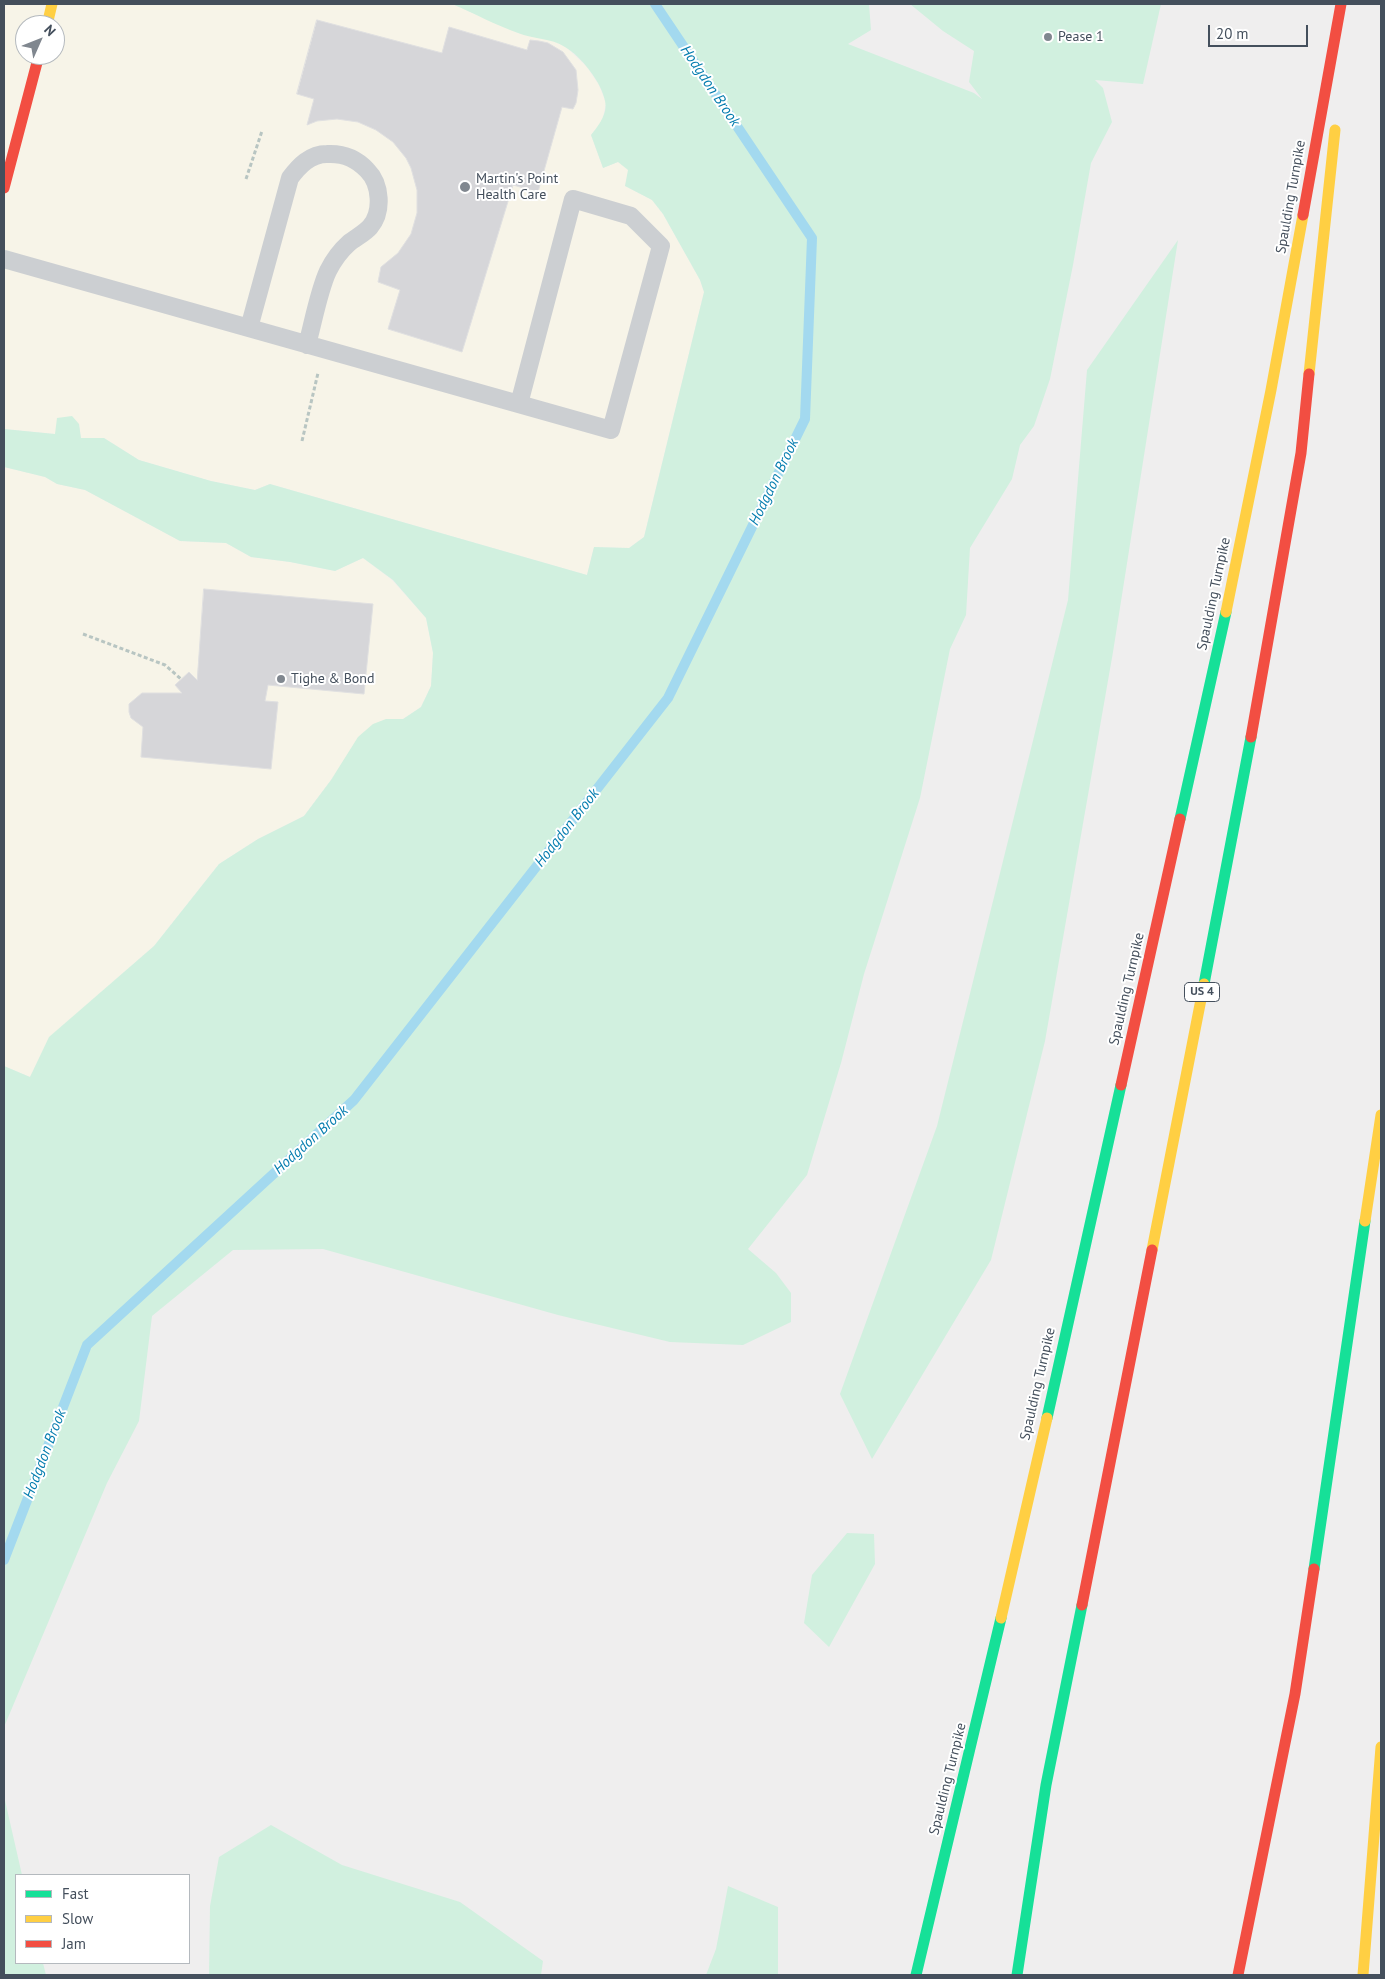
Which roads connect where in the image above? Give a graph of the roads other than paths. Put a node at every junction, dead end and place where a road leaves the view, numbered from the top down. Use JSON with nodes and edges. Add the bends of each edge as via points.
{"nodes":[{"id":1,"x":1341,"y":4,"type":"edge"},
{"id":2,"x":1348,"y":4,"type":"edge"},
{"id":3,"x":1342,"y":62,"type":"dead end"},
{"id":4,"x":36,"y":65,"type":"edge"},
{"id":5,"x":1336,"y":121,"type":"dead end"},
{"id":6,"x":4,"y":188,"type":"edge"},
{"id":7,"x":4,"y":259,"type":"edge"},
{"id":8,"x":249,"y":328,"type":"junction"},
{"id":9,"x":307,"y":345,"type":"junction"},
{"id":10,"x":519,"y":404,"type":"junction"},
{"id":11,"x":1381,"y":1115,"type":"edge"},
{"id":12,"x":1381,"y":1747,"type":"edge"},
{"id":13,"x":916,"y":1975,"type":"edge"},
{"id":14,"x":1017,"y":1975,"type":"edge"},
{"id":15,"x":1238,"y":1975,"type":"edge"},
{"id":16,"x":1362,"y":1975,"type":"edge"}],
"edges":[{"from":1,"to":13,"type":"main road","name":"Spaulding Turnpike","via":[[1272,390],[1232,585],[1050,1403]]},
{"from":2,"to":3,"type":"main road"},
{"from":4,"to":6,"type":"main road"},
{"from":5,"to":14,"type":"main road","number":"US 4","via":[[1301,453],[1238,808],[1048,1776]]},
{"from":7,"to":8,"type":"lane"},
{"from":8,"to":9,"type":"lane"},
{"from":8,"to":9,"type":"lane","via":[[290,178],[309,158],[336,153],[350,156],[371,174],[379,201],[370,227],[348,244],[328,272]]},
{"from":9,"to":10,"type":"lane"},
{"from":10,"to":10,"type":"lane","via":[[611,430],[661,246],[631,216],[573,199]]},
{"from":11,"to":15,"type":"main road","via":[[1295,1694]]},
{"from":12,"to":16,"type":"main road"}]}
